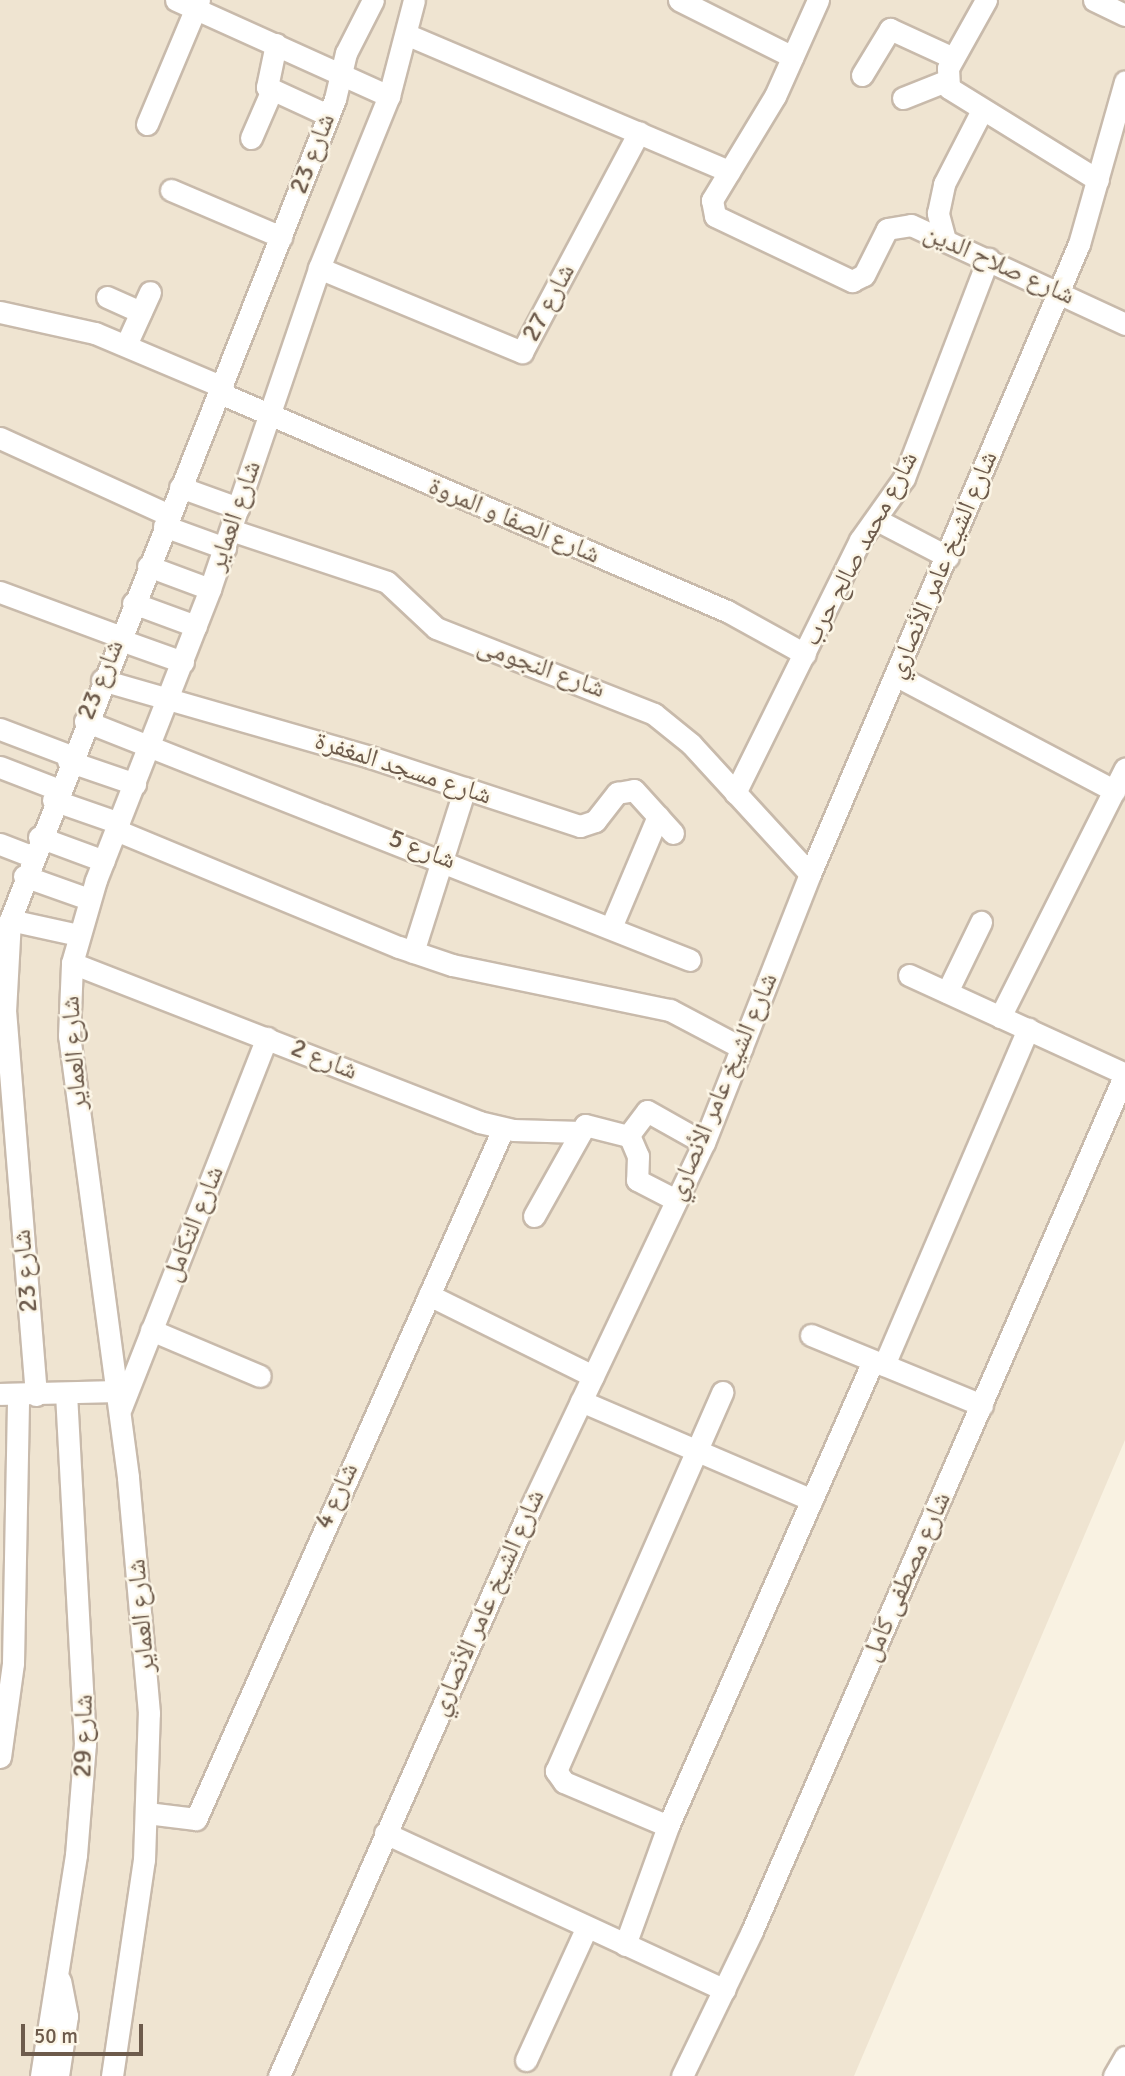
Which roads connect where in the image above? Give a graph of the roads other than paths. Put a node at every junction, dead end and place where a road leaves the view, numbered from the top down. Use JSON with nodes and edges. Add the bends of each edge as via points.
{"nodes":[{"id":1,"x":373,"y":0,"type":"edge"},
{"id":2,"x":414,"y":0,"type":"edge"},
{"id":3,"x":679,"y":0,"type":"edge"},
{"id":4,"x":818,"y":0,"type":"edge"},
{"id":5,"x":986,"y":0,"type":"edge"},
{"id":6,"x":1094,"y":0,"type":"edge"},
{"id":7,"x":190,"y":3,"type":"edge"},
{"id":8,"x":1125,"y":15,"type":"edge"},
{"id":9,"x":408,"y":35,"type":"junction"},
{"id":10,"x":275,"y":44,"type":"junction"},
{"id":11,"x":793,"y":57,"type":"junction"},
{"id":12,"x":953,"y":58,"type":"junction"},
{"id":13,"x":341,"y":73,"type":"junction"},
{"id":14,"x":862,"y":75,"type":"dead end"},
{"id":15,"x":946,"y":81,"type":"junction"},
{"id":16,"x":1125,"y":81,"type":"edge"},
{"id":17,"x":271,"y":92,"type":"junction"},
{"id":18,"x":389,"y":96,"type":"junction"},
{"id":19,"x":903,"y":98,"type":"dead end"},
{"id":20,"x":982,"y":110,"type":"junction"},
{"id":21,"x":328,"y":115,"type":"junction"},
{"id":22,"x":147,"y":124,"type":"dead end"},
{"id":23,"x":639,"y":132,"type":"junction"},
{"id":24,"x":251,"y":138,"type":"dead end"},
{"id":25,"x":729,"y":171,"type":"junction"},
{"id":26,"x":1098,"y":180,"type":"junction"},
{"id":27,"x":171,"y":190,"type":"dead end"},
{"id":28,"x":281,"y":237,"type":"junction"},
{"id":29,"x":945,"y":240,"type":"junction"},
{"id":30,"x":988,"y":259,"type":"junction"},
{"id":31,"x":319,"y":268,"type":"junction"},
{"id":32,"x":1060,"y":291,"type":"junction"},
{"id":33,"x":150,"y":292,"type":"dead end"},
{"id":34,"x":107,"y":297,"type":"dead end"},
{"id":35,"x":0,"y":312,"type":"edge"},
{"id":36,"x":141,"y":312,"type":"junction"},
{"id":37,"x":1125,"y":324,"type":"edge"},
{"id":38,"x":126,"y":345,"type":"junction"},
{"id":39,"x":222,"y":390,"type":"junction"},
{"id":40,"x":269,"y":415,"type":"junction"},
{"id":41,"x":0,"y":438,"type":"edge"},
{"id":42,"x":180,"y":487,"type":"junction"},
{"id":43,"x":238,"y":508,"type":"junction"},
{"id":44,"x":167,"y":520,"type":"junction"},
{"id":45,"x":877,"y":520,"type":"junction"},
{"id":46,"x":228,"y":539,"type":"junction"},
{"id":47,"x":948,"y":556,"type":"junction"},
{"id":48,"x":148,"y":566,"type":"junction"},
{"id":49,"x":210,"y":589,"type":"junction"},
{"id":50,"x":0,"y":592,"type":"edge"},
{"id":51,"x":132,"y":604,"type":"junction"},
{"id":52,"x":196,"y":626,"type":"junction"},
{"id":53,"x":119,"y":638,"type":"junction"},
{"id":54,"x":805,"y":654,"type":"junction"},
{"id":55,"x":183,"y":662,"type":"junction"},
{"id":56,"x":897,"y":676,"type":"junction"},
{"id":57,"x":102,"y":680,"type":"junction"},
{"id":58,"x":169,"y":700,"type":"junction"},
{"id":59,"x":85,"y":721,"type":"junction"},
{"id":60,"x":0,"y":729,"type":"edge"},
{"id":61,"x":151,"y":746,"type":"junction"},
{"id":62,"x":70,"y":758,"type":"junction"},
{"id":63,"x":0,"y":767,"type":"edge"},
{"id":64,"x":1125,"y":769,"type":"edge"},
{"id":65,"x":135,"y":784,"type":"junction"},
{"id":66,"x":465,"y":788,"type":"junction"},
{"id":67,"x":1115,"y":791,"type":"junction"},
{"id":68,"x":735,"y":793,"type":"junction"},
{"id":69,"x":55,"y":794,"type":"junction"},
{"id":70,"x":658,"y":816,"type":"junction"},
{"id":71,"x":118,"y":827,"type":"junction"},
{"id":72,"x":673,"y":833,"type":"dead end"},
{"id":73,"x":0,"y":844,"type":"edge"},
{"id":74,"x":35,"y":846,"type":"junction"},
{"id":75,"x":442,"y":858,"type":"junction"},
{"id":76,"x":104,"y":861,"type":"junction"},
{"id":77,"x":810,"y":874,"type":"junction"},
{"id":78,"x":24,"y":876,"type":"junction"},
{"id":79,"x":89,"y":898,"type":"junction"},
{"id":80,"x":10,"y":920,"type":"junction"},
{"id":81,"x":981,"y":922,"type":"dead end"},
{"id":82,"x":612,"y":925,"type":"junction"},
{"id":83,"x":78,"y":934,"type":"junction"},
{"id":84,"x":413,"y":952,"type":"junction"},
{"id":85,"x":690,"y":960,"type":"dead end"},
{"id":86,"x":72,"y":963,"type":"junction"},
{"id":87,"x":909,"y":975,"type":"dead end"},
{"id":88,"x":947,"y":992,"type":"junction"},
{"id":89,"x":1000,"y":1017,"type":"junction"},
{"id":90,"x":1028,"y":1029,"type":"junction"},
{"id":91,"x":267,"y":1038,"type":"junction"},
{"id":92,"x":742,"y":1048,"type":"junction"},
{"id":93,"x":1125,"y":1074,"type":"edge"},
{"id":94,"x":503,"y":1129,"type":"junction"},
{"id":95,"x":580,"y":1132,"type":"junction"},
{"id":96,"x":629,"y":1135,"type":"junction"},
{"id":97,"x":704,"y":1143,"type":"junction"},
{"id":98,"x":676,"y":1200,"type":"junction"},
{"id":99,"x":534,"y":1216,"type":"dead end"},
{"id":100,"x":429,"y":1295,"type":"junction"},
{"id":101,"x":151,"y":1331,"type":"junction"},
{"id":102,"x":811,"y":1335,"type":"dead end"},
{"id":103,"x":879,"y":1363,"type":"junction"},
{"id":104,"x":260,"y":1376,"type":"dead end"},
{"id":105,"x":593,"y":1376,"type":"junction"},
{"id":106,"x":722,"y":1392,"type":"dead end"},
{"id":107,"x":66,"y":1394,"type":"junction"},
{"id":108,"x":18,"y":1395,"type":"edge"},
{"id":109,"x":119,"y":1400,"type":"junction"},
{"id":110,"x":581,"y":1401,"type":"junction"},
{"id":111,"x":982,"y":1405,"type":"junction"},
{"id":112,"x":696,"y":1450,"type":"junction"},
{"id":113,"x":812,"y":1500,"type":"junction"},
{"id":114,"x":8,"y":1534,"type":"edge"},
{"id":115,"x":7,"y":1612,"type":"edge"},
{"id":116,"x":0,"y":1757,"type":"edge"},
{"id":117,"x":147,"y":1813,"type":"junction"},
{"id":118,"x":668,"y":1826,"type":"junction"},
{"id":119,"x":385,"y":1833,"type":"junction"},
{"id":120,"x":587,"y":1927,"type":"junction"},
{"id":121,"x":625,"y":1945,"type":"junction"},
{"id":122,"x":57,"y":1976,"type":"junction"},
{"id":123,"x":725,"y":1990,"type":"junction"},
{"id":124,"x":1125,"y":2057,"type":"edge"},
{"id":125,"x":526,"y":2060,"type":"dead end"},
{"id":126,"x":41,"y":2076,"type":"edge"},
{"id":127,"x":58,"y":2076,"type":"edge"},
{"id":128,"x":112,"y":2076,"type":"edge"},
{"id":129,"x":279,"y":2076,"type":"edge"},
{"id":130,"x":682,"y":2076,"type":"edge"},
{"id":131,"x":1114,"y":2076,"type":"edge"}],
"edges":[{"from":1,"to":13,"type":"street","name":"شارع 23"},
{"from":2,"to":9,"type":"street","name":"شارع العماير"},
{"from":3,"to":11,"type":"street"},
{"from":4,"to":11,"type":"street"},
{"from":5,"to":12,"type":"street"},
{"from":6,"to":8,"type":"street"},
{"from":7,"to":10,"type":"street"},
{"from":7,"to":22,"type":"street"},
{"from":9,"to":18,"type":"street","name":"شارع العماير"},
{"from":9,"to":23,"type":"street"},
{"from":10,"to":13,"type":"street"},
{"from":10,"to":17,"type":"street","via":[[265,80]]},
{"from":11,"to":25,"type":"street"},
{"from":12,"to":14,"type":"street","via":[[890,29]]},
{"from":12,"to":15,"type":"street"},
{"from":13,"to":18,"type":"street"},
{"from":13,"to":21,"type":"street","name":"شارع 23"},
{"from":15,"to":19,"type":"street"},
{"from":15,"to":20,"type":"street"},
{"from":16,"to":26,"type":"street","name":"شارع الشيخ عامر الأنصاري"},
{"from":17,"to":21,"type":"street"},
{"from":17,"to":24,"type":"street"},
{"from":18,"to":31,"type":"street","name":"شارع العماير"},
{"from":20,"to":26,"type":"street"},
{"from":20,"to":29,"type":"street","via":[[944,184],[938,213]]},
{"from":21,"to":28,"type":"street","name":"شارع 23"},
{"from":23,"to":25,"type":"street"},
{"from":23,"to":31,"type":"street","name":"شارع 27","via":[[522,352]]},
{"from":25,"to":29,"type":"street","name":"شارع صلاح الدين","via":[[712,201],[715,216],[845,281],[864,275],[893,224]]},
{"from":26,"to":32,"type":"street","name":"شارع الشيخ عامر الأنصاري"},
{"from":27,"to":28,"type":"street"},
{"from":28,"to":39,"type":"street","name":"شارع 23"},
{"from":29,"to":30,"type":"street","name":"شارع صلاح الدين"},
{"from":30,"to":32,"type":"street","name":"شارع صلاح الدين"},
{"from":30,"to":45,"type":"street","name":"شارع محمد صالح حرب","via":[[904,478]]},
{"from":31,"to":40,"type":"street","name":"شارع العماير"},
{"from":32,"to":37,"type":"street","name":"شارع صلاح الدين"},
{"from":32,"to":47,"type":"street","name":"شارع الشيخ عامر الأنصاري"},
{"from":33,"to":36,"type":"street"},
{"from":34,"to":36,"type":"street"},
{"from":35,"to":38,"type":"street","name":"شارع الصفا و المروة","via":[[75,326]]},
{"from":36,"to":38,"type":"street"},
{"from":38,"to":39,"type":"street","name":"شارع الصفا و المروة"},
{"from":39,"to":40,"type":"street","name":"شارع الصفا و المروة"},
{"from":39,"to":42,"type":"street","name":"شارع 23"},
{"from":40,"to":43,"type":"street","name":"شارع العماير"},
{"from":40,"to":54,"type":"street","name":"شارع الصفا و المروة","via":[[727,611]]},
{"from":41,"to":44,"type":"street","name":"شارع النجومى"},
{"from":42,"to":43,"type":"street"},
{"from":42,"to":44,"type":"street","name":"شارع 23"},
{"from":43,"to":46,"type":"street","name":"شارع العماير"},
{"from":44,"to":46,"type":"street","name":"شارع النجومى"},
{"from":44,"to":48,"type":"street","name":"شارع 23"},
{"from":45,"to":47,"type":"street"},
{"from":45,"to":54,"type":"street","name":"شارع محمد صالح حرب","via":[[860,540]]},
{"from":46,"to":49,"type":"street","name":"شارع العماير"},
{"from":46,"to":68,"type":"street","name":"شارع النجومى","via":[[387,582],[436,628],[634,703],[691,744]]},
{"from":47,"to":56,"type":"street","name":"شارع الشيخ عامر الأنصاري"},
{"from":48,"to":49,"type":"street"},
{"from":48,"to":51,"type":"street","name":"شارع 23"},
{"from":49,"to":52,"type":"street","name":"شارع العماير"},
{"from":50,"to":53,"type":"street"},
{"from":51,"to":52,"type":"street"},
{"from":51,"to":53,"type":"street","name":"شارع 23"},
{"from":52,"to":55,"type":"street","name":"شارع العماير"},
{"from":53,"to":55,"type":"street"},
{"from":53,"to":57,"type":"street","name":"شارع 23"},
{"from":54,"to":68,"type":"street","name":"شارع محمد صالح حرب"},
{"from":55,"to":58,"type":"street","name":"شارع العماير"},
{"from":56,"to":67,"type":"street"},
{"from":56,"to":77,"type":"street","name":"شارع الشيخ عامر الأنصاري"},
{"from":57,"to":58,"type":"street","name":"شارع مسجد المغفرة"},
{"from":57,"to":59,"type":"street","name":"شارع 23"},
{"from":58,"to":61,"type":"street","name":"شارع العماير"},
{"from":58,"to":66,"type":"street","name":"شارع مسجد المغفرة"},
{"from":59,"to":61,"type":"street","name":"شارع 5"},
{"from":59,"to":62,"type":"street","name":"شارع 23"},
{"from":60,"to":62,"type":"street"},
{"from":61,"to":65,"type":"street","name":"شارع العماير"},
{"from":61,"to":75,"type":"street","name":"شارع 5"},
{"from":62,"to":65,"type":"street"},
{"from":62,"to":69,"type":"street","name":"شارع 23"},
{"from":63,"to":69,"type":"street"},
{"from":64,"to":67,"type":"street"},
{"from":65,"to":71,"type":"street","name":"شارع العماير"},
{"from":66,"to":70,"type":"street","name":"شارع مسجد المغفرة","via":[[585,827],[628,789]]},
{"from":66,"to":75,"type":"street"},
{"from":67,"to":89,"type":"street"},
{"from":68,"to":77,"type":"street","name":"شارع النجومى"},
{"from":69,"to":71,"type":"street"},
{"from":69,"to":74,"type":"street","name":"شارع 23"},
{"from":70,"to":72,"type":"street","name":"شارع مسجد المغفرة"},
{"from":70,"to":82,"type":"street"},
{"from":71,"to":76,"type":"street","name":"شارع العماير"},
{"from":71,"to":84,"type":"street"},
{"from":73,"to":74,"type":"street"},
{"from":74,"to":76,"type":"street"},
{"from":74,"to":78,"type":"street","name":"شارع 23"},
{"from":75,"to":82,"type":"street","name":"شارع 5"},
{"from":75,"to":84,"type":"street"},
{"from":76,"to":79,"type":"street","name":"شارع العماير"},
{"from":77,"to":92,"type":"street","name":"شارع الشيخ عامر الأنصاري"},
{"from":78,"to":79,"type":"street"},
{"from":78,"to":80,"type":"street","name":"شارع 23"},
{"from":79,"to":83,"type":"street","name":"شارع العماير"},
{"from":80,"to":83,"type":"street"},
{"from":80,"to":108,"type":"street","name":"شارع 23","via":[[5,1012]]},
{"from":81,"to":88,"type":"street"},
{"from":82,"to":85,"type":"street","name":"شارع 5"},
{"from":83,"to":86,"type":"street","name":"شارع العماير"},
{"from":84,"to":92,"type":"street","via":[[670,1010]]},
{"from":86,"to":91,"type":"street","name":"شارع 2"},
{"from":86,"to":109,"type":"street","name":"شارع العماير","via":[[69,1036]]},
{"from":87,"to":88,"type":"street"},
{"from":88,"to":89,"type":"street"},
{"from":89,"to":90,"type":"street"},
{"from":90,"to":93,"type":"street"},
{"from":90,"to":103,"type":"street"},
{"from":91,"to":94,"type":"street","name":"شارع 2"},
{"from":91,"to":101,"type":"street","name":"شارع التكامل"},
{"from":92,"to":97,"type":"street","name":"شارع الشيخ عامر الأنصاري"},
{"from":93,"to":111,"type":"street","name":"شارع مصطفى كامل"},
{"from":94,"to":95,"type":"street","name":"شارع 2"},
{"from":94,"to":100,"type":"street","name":"شارع 4"},
{"from":95,"to":96,"type":"street","name":"شارع 2","via":[[590,1124]]},
{"from":95,"to":99,"type":"street"},
{"from":96,"to":97,"type":"street","via":[[647,1111]]},
{"from":96,"to":98,"type":"street","via":[[637,1148],[637,1180]]},
{"from":97,"to":98,"type":"street","name":"شارع الشيخ عامر الأنصاري"},
{"from":98,"to":105,"type":"street","name":"شارع الشيخ عامر الأنصاري"},
{"from":100,"to":105,"type":"street"},
{"from":100,"to":117,"type":"street","name":"شارع 4","via":[[196,1819]]},
{"from":101,"to":104,"type":"street"},
{"from":101,"to":109,"type":"street","name":"شارع التكامل"},
{"from":102,"to":103,"type":"street"},
{"from":103,"to":111,"type":"street"},
{"from":103,"to":113,"type":"street"},
{"from":105,"to":110,"type":"street","name":"شارع الشيخ عامر الأنصاري"},
{"from":106,"to":112,"type":"street"},
{"from":107,"to":108,"type":"street"},
{"from":107,"to":109,"type":"street"},
{"from":107,"to":122,"type":"street","name":"شارع 29","via":[[85,1744]]},
{"from":108,"to":114,"type":"street","name":"شارع 23"},
{"from":109,"to":117,"type":"street","name":"شارع العماير","via":[[147,1664]]},
{"from":110,"to":112,"type":"street"},
{"from":110,"to":119,"type":"street","name":"شارع الشيخ عامر الأنصاري"},
{"from":111,"to":123,"type":"street","name":"شارع مصطفى كامل"},
{"from":112,"to":113,"type":"street"},
{"from":112,"to":118,"type":"street","via":[[556,1771],[564,1782]]},
{"from":113,"to":118,"type":"street"},
{"from":114,"to":115,"type":"street","name":"شارع 23"},
{"from":115,"to":116,"type":"street","name":"شارع 23"},
{"from":117,"to":128,"type":"street","name":"شارع العماير"},
{"from":118,"to":121,"type":"street"},
{"from":119,"to":120,"type":"street"},
{"from":119,"to":129,"type":"street","name":"شارع الشيخ عامر الأنصاري"},
{"from":120,"to":121,"type":"street"},
{"from":120,"to":125,"type":"street"},
{"from":121,"to":123,"type":"street"},
{"from":122,"to":126,"type":"street","name":"شارع 29"},
{"from":122,"to":127,"type":"street","via":[[67,2002]]},
{"from":123,"to":130,"type":"street","name":"شارع مصطفى كامل"},
{"from":124,"to":131,"type":"street"}]}
